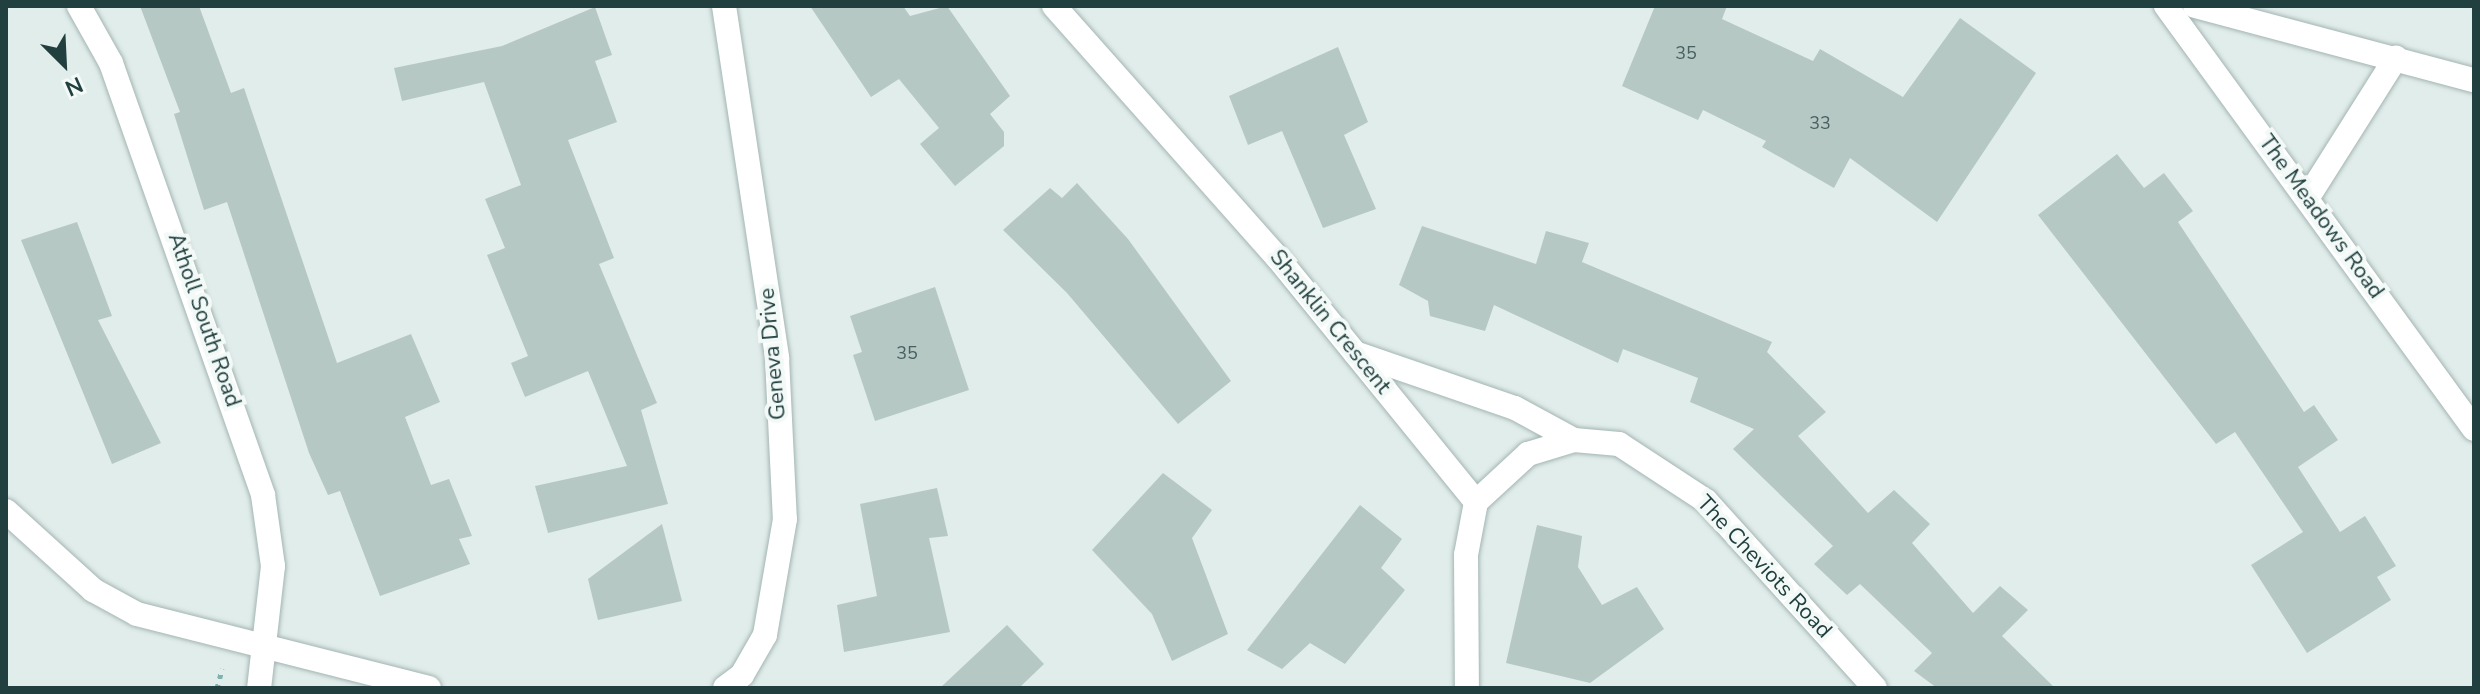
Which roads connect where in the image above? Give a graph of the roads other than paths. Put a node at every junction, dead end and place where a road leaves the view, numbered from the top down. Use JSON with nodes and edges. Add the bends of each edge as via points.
{"nodes":[{"id":1,"x":79,"y":6,"type":"edge"},
{"id":2,"x":724,"y":6,"type":"edge"},
{"id":3,"x":1054,"y":6,"type":"edge"},
{"id":4,"x":2166,"y":6,"type":"edge"},
{"id":5,"x":2195,"y":6,"type":"edge"},
{"id":6,"x":2396,"y":58,"type":"junction"},
{"id":7,"x":2474,"y":80,"type":"edge"},
{"id":8,"x":2308,"y":197,"type":"junction"},
{"id":9,"x":1355,"y":353,"type":"junction"},
{"id":10,"x":2474,"y":429,"type":"edge"},
{"id":11,"x":1574,"y":440,"type":"junction"},
{"id":12,"x":1476,"y":502,"type":"junction"},
{"id":13,"x":6,"y":511,"type":"edge"},
{"id":14,"x":262,"y":649,"type":"junction"},
{"id":15,"x":259,"y":688,"type":"edge"},
{"id":16,"x":429,"y":688,"type":"edge"},
{"id":17,"x":725,"y":688,"type":"edge"},
{"id":18,"x":1467,"y":688,"type":"edge"},
{"id":19,"x":1875,"y":688,"type":"edge"}],
"edges":[{"from":1,"to":14,"type":"street","name":"Atholl South Road","via":[[111,63],[263,495],[273,566]]},
{"from":2,"to":17,"type":"street","name":"Geneva Drive","via":[[777,358],[785,519],[765,635],[742,675]]},
{"from":3,"to":9,"type":"street","name":"Shanklin Crescent"},
{"from":4,"to":8,"type":"street","name":"The Meadows Road"},
{"from":5,"to":6,"type":"street"},
{"from":6,"to":7,"type":"street"},
{"from":6,"to":8,"type":"street"},
{"from":8,"to":10,"type":"street","name":"The Meadows Road"},
{"from":9,"to":11,"type":"street","via":[[1515,408]]},
{"from":9,"to":12,"type":"street","name":"Shanklin Crescent"},
{"from":11,"to":12,"type":"street","name":"The Cheviots Road","via":[[1528,454]]},
{"from":11,"to":19,"type":"street","name":"The Cheviots Road","via":[[1619,444],[1706,501]]},
{"from":12,"to":18,"type":"street","via":[[1466,555]]},
{"from":13,"to":14,"type":"street","via":[[55,560],[126,608]]},
{"from":14,"to":15,"type":"street","name":"Atholl South Road"},
{"from":14,"to":16,"type":"street"}]}
